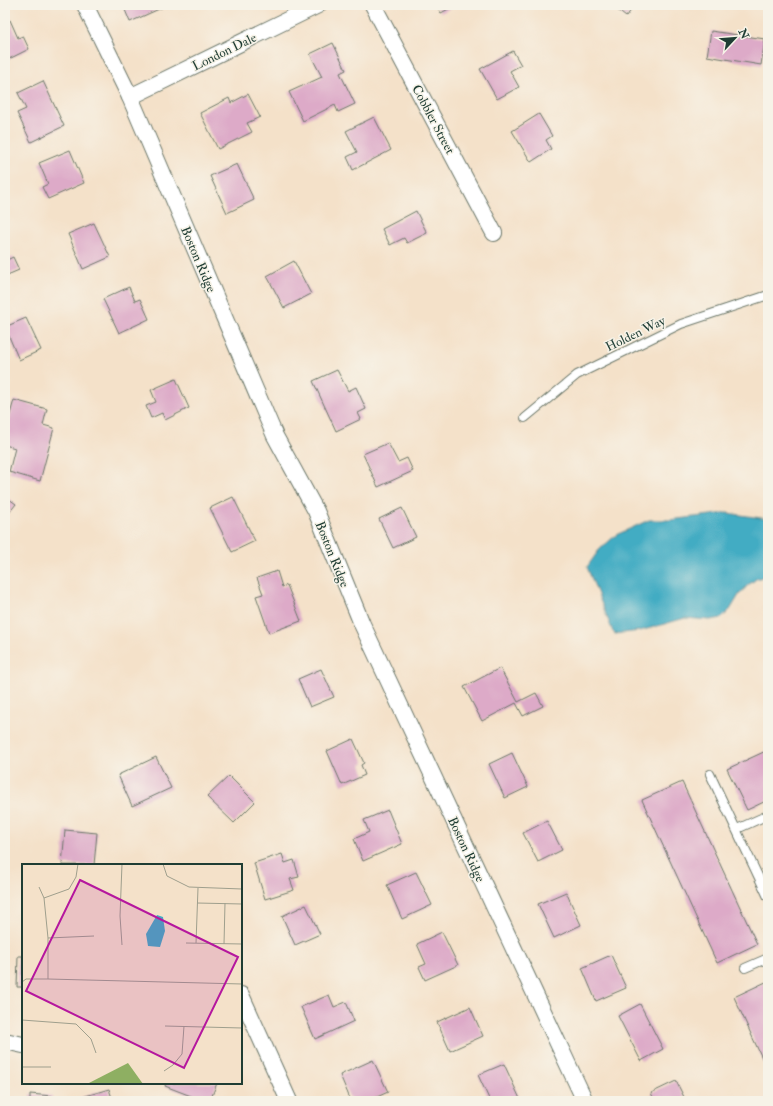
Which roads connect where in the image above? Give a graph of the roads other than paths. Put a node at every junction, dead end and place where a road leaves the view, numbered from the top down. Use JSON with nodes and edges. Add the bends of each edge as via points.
{"nodes":[{"id":1,"x":85,"y":5,"type":"edge"},
{"id":2,"x":318,"y":5,"type":"edge"},
{"id":3,"x":373,"y":5,"type":"edge"},
{"id":4,"x":130,"y":97,"type":"junction"},
{"id":5,"x":494,"y":233,"type":"dead end"},
{"id":6,"x":768,"y":295,"type":"edge"},
{"id":7,"x":525,"y":418,"type":"dead end"},
{"id":8,"x":710,"y":774,"type":"dead end"},
{"id":9,"x":768,"y":815,"type":"edge"},
{"id":10,"x":737,"y":829,"type":"junction"},
{"id":11,"x":768,"y":897,"type":"edge"},
{"id":12,"x":768,"y":958,"type":"edge"},
{"id":13,"x":745,"y":968,"type":"dead end"},
{"id":14,"x":242,"y":997,"type":"edge"},
{"id":15,"x":5,"y":1041,"type":"edge"},
{"id":16,"x":22,"y":1045,"type":"edge"},
{"id":17,"x":289,"y":1101,"type":"edge"},
{"id":18,"x":585,"y":1101,"type":"edge"}],
"edges":[{"from":1,"to":4,"type":"street","name":"Boston Ridge"},
{"from":2,"to":4,"type":"street","name":"London Dale"},
{"from":3,"to":5,"type":"street","name":"Cobbler Street"},
{"from":4,"to":18,"type":"street","name":"Boston Ridge","via":[[276,436],[316,511],[362,624]]},
{"from":6,"to":7,"type":"lane","name":"Holden Way","via":[[681,324],[584,371]]},
{"from":8,"to":10,"type":"lane"},
{"from":9,"to":10,"type":"lane"},
{"from":10,"to":11,"type":"lane"},
{"from":12,"to":13,"type":"lane"},
{"from":14,"to":17,"type":"street"},
{"from":15,"to":16,"type":"street"}]}
